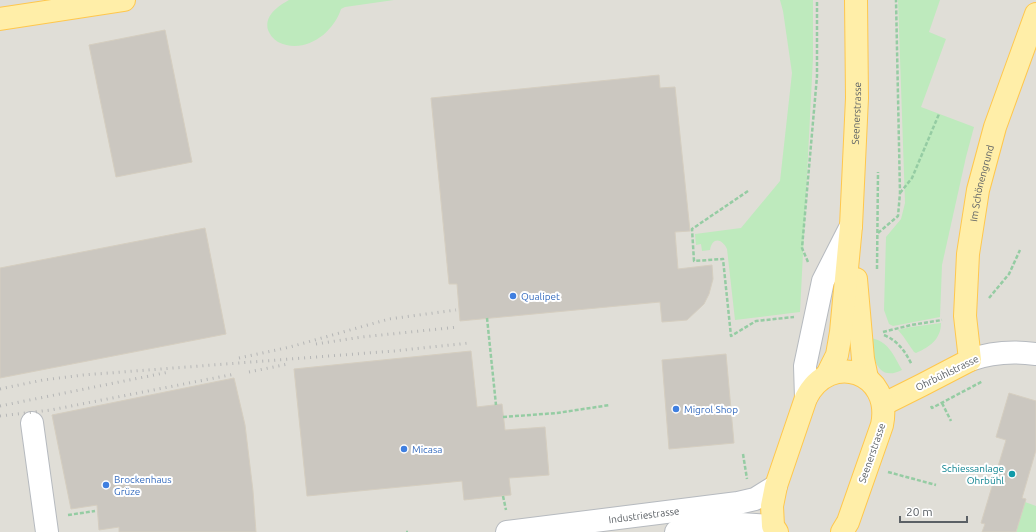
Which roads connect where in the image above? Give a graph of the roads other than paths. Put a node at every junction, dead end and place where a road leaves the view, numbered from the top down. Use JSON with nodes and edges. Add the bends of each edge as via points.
{"nodes":[{"id":1,"x":124,"y":0,"type":"edge"},
{"id":2,"x":856,"y":0,"type":"edge"},
{"id":3,"x":1036,"y":14,"type":"edge"},
{"id":4,"x":0,"y":18,"type":"edge"},
{"id":5,"x":851,"y":226,"type":"junction"},
{"id":6,"x":1036,"y":354,"type":"edge"},
{"id":7,"x":970,"y":360,"type":"junction"},
{"id":8,"x":826,"y":375,"type":"junction"},
{"id":9,"x":867,"y":378,"type":"junction"},
{"id":10,"x":806,"y":398,"type":"junction"},
{"id":11,"x":884,"y":404,"type":"junction"},
{"id":12,"x":32,"y":423,"type":"dead end"},
{"id":13,"x":776,"y":486,"type":"junction"},
{"id":14,"x":852,"y":509,"type":"junction"},
{"id":15,"x":507,"y":524,"type":"edge"},
{"id":16,"x":46,"y":525,"type":"edge"},
{"id":17,"x":775,"y":529,"type":"edge"},
{"id":18,"x":676,"y":532,"type":"edge"},
{"id":19,"x":842,"y":532,"type":"edge"},
{"id":20,"x":853,"y":532,"type":"edge"}],
"edges":[{"from":1,"to":4,"type":"main road"},
{"from":2,"to":5,"type":"main road","name":"Seenerstrasse","via":[[857,98]]},
{"from":3,"to":7,"type":"main road","name":"Im Schönengrund","via":[[995,126],[978,190],[968,254],[965,316]]},
{"from":5,"to":8,"type":"main road","name":"Seenerstrasse","via":[[841,332],[837,355]]},
{"from":5,"to":9,"type":"main road","name":"Seenerstrasse"},
{"from":5,"to":10,"type":"street","name":"Seenerstrasse","via":[[823,281],[805,366]]},
{"from":6,"to":7,"type":"street","name":"Ohrbühlstrasse","via":[[995,353]]},
{"from":7,"to":11,"type":"main road","name":"Ohrbühlstrasse"},
{"from":8,"to":9,"type":"main road","via":[[847,372]]},
{"from":8,"to":10,"type":"main road","name":"Seenerstrasse","via":[[811,389]]},
{"from":9,"to":11,"type":"main road","via":[[880,394]]},
{"from":10,"to":13,"type":"main road","name":"Seenerstrasse"},
{"from":11,"to":14,"type":"main road","name":"Seenerstrasse","via":[[882,425]]},
{"from":12,"to":16,"type":"street"},
{"from":13,"to":15,"type":"street","name":"Industriestrasse","via":[[755,499],[738,504]]},
{"from":13,"to":17,"type":"main road","name":"Seenerstrasse","via":[[772,506]]},
{"from":14,"to":19,"type":"main road","name":"Seenerstrasse"},
{"from":14,"to":20,"type":"street","name":"Seenerstrasse"},
{"from":17,"to":18,"type":"street","name":"Industriestrasse","via":[[740,524]]}]}
